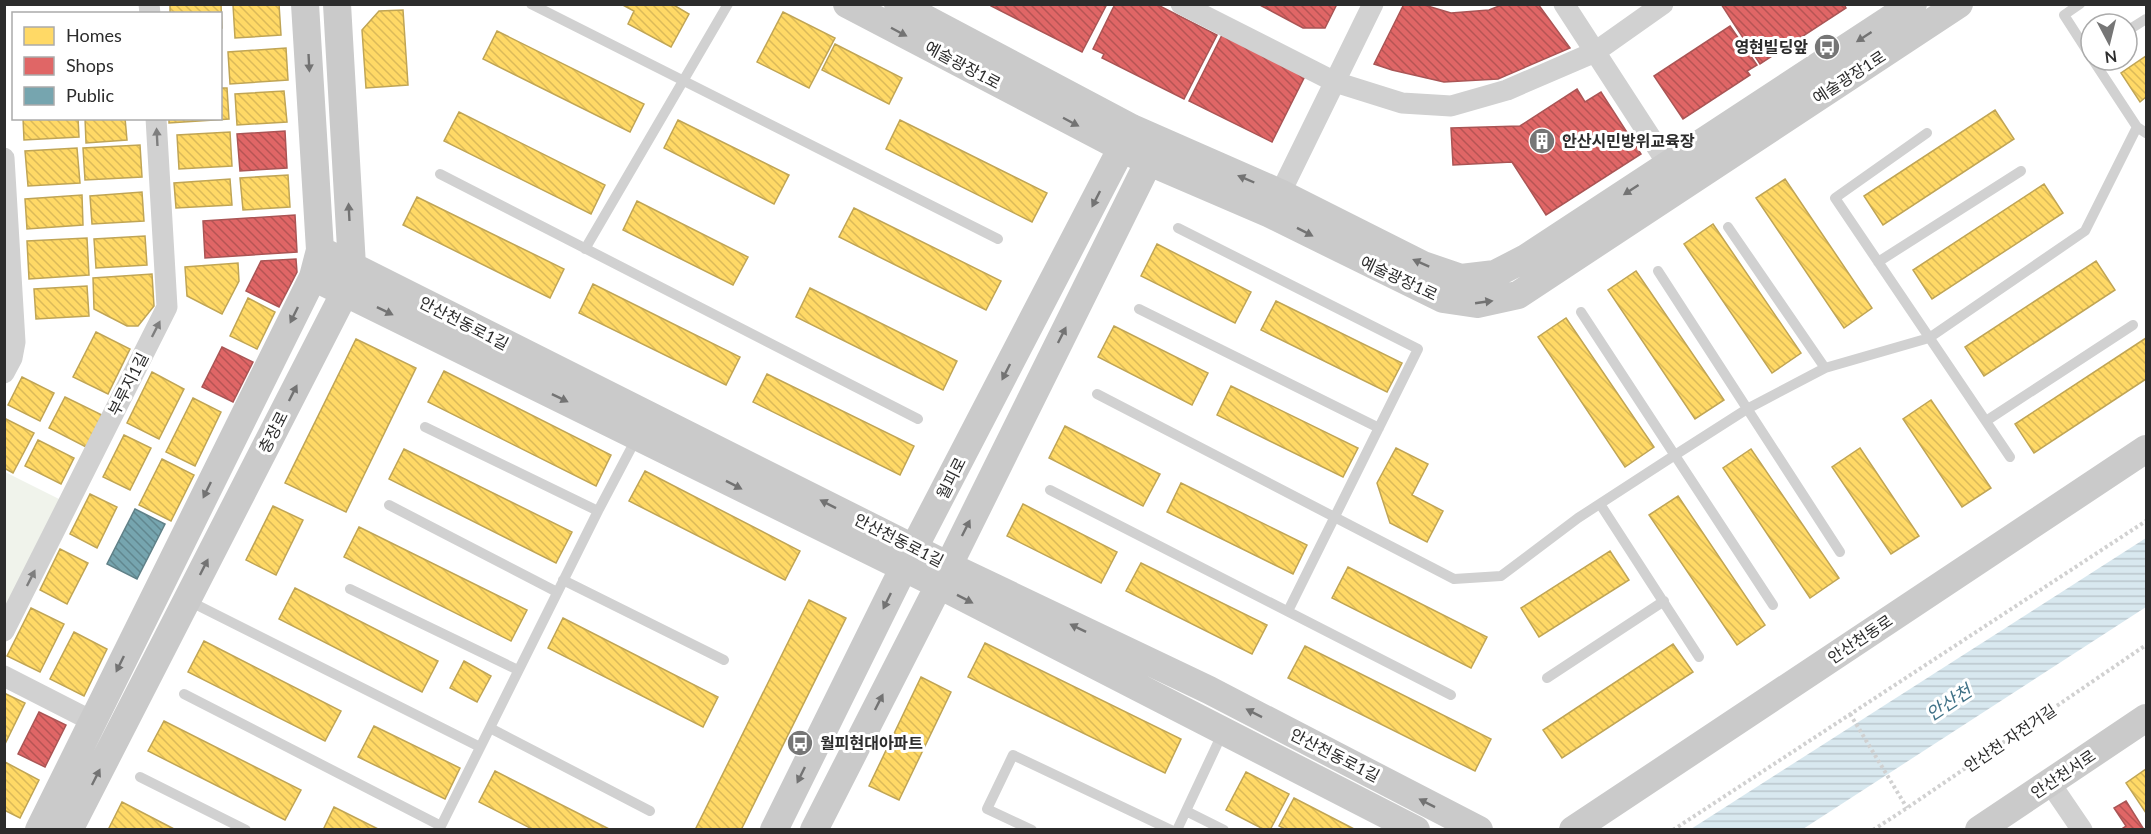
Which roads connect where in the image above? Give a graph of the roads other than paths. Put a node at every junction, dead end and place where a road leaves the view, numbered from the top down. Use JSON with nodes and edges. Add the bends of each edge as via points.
{"nodes":[{"id":1,"x":305,"y":4,"type":"edge"},
{"id":2,"x":337,"y":4,"type":"edge"},
{"id":3,"x":531,"y":4,"type":"edge"},
{"id":4,"x":728,"y":4,"type":"edge"},
{"id":5,"x":847,"y":4,"type":"edge"},
{"id":6,"x":898,"y":4,"type":"edge"},
{"id":7,"x":1181,"y":4,"type":"edge"},
{"id":8,"x":1373,"y":4,"type":"edge"},
{"id":9,"x":1564,"y":4,"type":"edge"},
{"id":10,"x":1663,"y":4,"type":"edge"},
{"id":11,"x":1913,"y":4,"type":"edge"},
{"id":12,"x":1959,"y":4,"type":"edge"},
{"id":13,"x":2080,"y":4,"type":"edge"},
{"id":14,"x":2079,"y":38,"type":"edge"},
{"id":15,"x":1595,"y":52,"type":"junction"},
{"id":16,"x":2102,"y":72,"type":"edge"},
{"id":17,"x":683,"y":81,"type":"junction"},
{"id":18,"x":1335,"y":82,"type":"junction"},
{"id":19,"x":156,"y":120,"type":"edge"},
{"id":20,"x":2142,"y":130,"type":"edge"},
{"id":21,"x":1927,"y":133,"type":"dead end"},
{"id":22,"x":1127,"y":138,"type":"junction"},
{"id":23,"x":1154,"y":152,"type":"junction"},
{"id":24,"x":4,"y":158,"type":"edge"},
{"id":25,"x":2021,"y":171,"type":"dead end"},
{"id":26,"x":440,"y":174,"type":"dead end"},
{"id":27,"x":1676,"y":175,"type":"junction"},
{"id":28,"x":1275,"y":204,"type":"junction"},
{"id":29,"x":1728,"y":227,"type":"dead end"},
{"id":30,"x":1178,"y":228,"type":"dead end"},
{"id":31,"x":998,"y":239,"type":"dead end"},
{"id":32,"x":585,"y":249,"type":"junction"},
{"id":33,"x":320,"y":250,"type":"junction"},
{"id":34,"x":1878,"y":262,"type":"junction"},
{"id":35,"x":1658,"y":271,"type":"dead end"},
{"id":36,"x":313,"y":277,"type":"junction"},
{"id":37,"x":349,"y":279,"type":"junction"},
{"id":38,"x":1139,"y":309,"type":"dead end"},
{"id":39,"x":1581,"y":312,"type":"dead end"},
{"id":40,"x":2133,"y":325,"type":"dead end"},
{"id":41,"x":1929,"y":338,"type":"junction"},
{"id":42,"x":1825,"y":368,"type":"junction"},
{"id":43,"x":4,"y":373,"type":"edge"},
{"id":44,"x":1097,"y":394,"type":"dead end"},
{"id":45,"x":1747,"y":409,"type":"junction"},
{"id":46,"x":918,"y":419,"type":"dead end"},
{"id":47,"x":1986,"y":421,"type":"junction"},
{"id":48,"x":425,"y":427,"type":"dead end"},
{"id":49,"x":1378,"y":428,"type":"junction"},
{"id":50,"x":638,"y":436,"type":"junction"},
{"id":51,"x":2146,"y":449,"type":"edge"},
{"id":52,"x":1675,"y":455,"type":"junction"},
{"id":53,"x":2010,"y":457,"type":"dead end"},
{"id":54,"x":1050,"y":490,"type":"dead end"},
{"id":55,"x":1600,"y":504,"type":"junction"},
{"id":56,"x":389,"y":505,"type":"dead end"},
{"id":57,"x":597,"y":511,"type":"junction"},
{"id":58,"x":1334,"y":517,"type":"junction"},
{"id":59,"x":1840,"y":552,"type":"dead end"},
{"id":60,"x":909,"y":559,"type":"junction"},
{"id":61,"x":943,"y":575,"type":"junction"},
{"id":62,"x":563,"y":580,"type":"junction"},
{"id":63,"x":351,"y":589,"type":"dead end"},
{"id":64,"x":557,"y":592,"type":"junction"},
{"id":65,"x":187,"y":600,"type":"junction"},
{"id":66,"x":1664,"y":602,"type":"junction"},
{"id":67,"x":1773,"y":605,"type":"dead end"},
{"id":68,"x":1288,"y":611,"type":"junction"},
{"id":69,"x":4,"y":631,"type":"edge"},
{"id":70,"x":1699,"y":657,"type":"dead end"},
{"id":71,"x":724,"y":660,"type":"dead end"},
{"id":72,"x":518,"y":670,"type":"junction"},
{"id":73,"x":4,"y":676,"type":"edge"},
{"id":74,"x":1547,"y":678,"type":"dead end"},
{"id":75,"x":184,"y":694,"type":"dead end"},
{"id":76,"x":1451,"y":695,"type":"dead end"},
{"id":77,"x":2146,"y":718,"type":"edge"},
{"id":78,"x":92,"y":721,"type":"junction"},
{"id":79,"x":489,"y":728,"type":"junction"},
{"id":80,"x":1222,"y":732,"type":"junction"},
{"id":81,"x":480,"y":747,"type":"junction"},
{"id":82,"x":140,"y":777,"type":"dead end"},
{"id":83,"x":2050,"y":783,"type":"junction"},
{"id":84,"x":650,"y":811,"type":"dead end"},
{"id":85,"x":1186,"y":811,"type":"junction"},
{"id":86,"x":440,"y":828,"type":"edge"},
{"id":87,"x":39,"y":830,"type":"edge"},
{"id":88,"x":69,"y":830,"type":"edge"},
{"id":89,"x":246,"y":830,"type":"edge"},
{"id":90,"x":774,"y":830,"type":"edge"},
{"id":91,"x":814,"y":830,"type":"edge"},
{"id":92,"x":1032,"y":830,"type":"edge"},
{"id":93,"x":1171,"y":830,"type":"edge"},
{"id":94,"x":1177,"y":830,"type":"edge"},
{"id":95,"x":1224,"y":830,"type":"edge"},
{"id":96,"x":1416,"y":830,"type":"edge"},
{"id":97,"x":1479,"y":830,"type":"edge"},
{"id":98,"x":1574,"y":830,"type":"edge"},
{"id":99,"x":1979,"y":830,"type":"edge"},
{"id":100,"x":2082,"y":830,"type":"edge"}],
"edges":[{"from":1,"to":33,"type":"street","name":"충장로","one_way":true},
{"from":37,"to":2,"type":"street","one_way":true},
{"from":3,"to":17,"type":"lane"},
{"from":4,"to":17,"type":"lane"},
{"from":5,"to":22,"type":"street","name":"예술광장1로","one_way":true},
{"from":6,"to":22,"type":"street","name":"예술광장1로"},
{"from":7,"to":18,"type":"street"},
{"from":8,"to":18,"type":"street"},
{"from":9,"to":15,"type":"street"},
{"from":10,"to":15,"type":"street"},
{"from":11,"to":27,"type":"street","name":"예술광장1로","one_way":true},
{"from":12,"to":27,"type":"street","name":"예술광장1로"},
{"from":13,"to":14,"type":"lane","via":[[2064,15]]},
{"from":15,"to":18,"type":"street","via":[[1507,90],[1451,106],[1402,103]]},
{"from":15,"to":27,"type":"street"},
{"from":16,"to":20,"type":"lane"},
{"from":17,"to":31,"type":"lane"},
{"from":17,"to":32,"type":"lane"},
{"from":18,"to":28,"type":"street"},
{"from":69,"to":19,"type":"street","name":"부루지1길","one_way":true,"via":[[167,307]]},
{"from":20,"to":41,"type":"lane","via":[[2085,231]]},
{"from":21,"to":34,"type":"lane","via":[[1835,198]]},
{"from":22,"to":23,"type":"street","name":"예술광장1로"},
{"from":22,"to":60,"type":"street","name":"월피로","one_way":true},
{"from":23,"to":28,"type":"street","name":"예술광장1로"},
{"from":61,"to":23,"type":"street","one_way":true},
{"from":24,"to":43,"type":"street","via":[[15,342]]},
{"from":25,"to":34,"type":"lane"},
{"from":26,"to":32,"type":"lane"},
{"from":27,"to":28,"type":"street","name":"예술광장1로","via":[[1495,274],[1461,278]]},
{"from":29,"to":42,"type":"lane"},
{"from":30,"to":49,"type":"lane","via":[[1418,349]]},
{"from":32,"to":46,"type":"lane"},
{"from":33,"to":36,"type":"street","name":"충장로"},
{"from":33,"to":37,"type":"street","name":"안산천동로1길"},
{"from":34,"to":41,"type":"lane"},
{"from":35,"to":45,"type":"lane"},
{"from":36,"to":37,"type":"street","name":"안산천동로1길"},
{"from":36,"to":78,"type":"street","name":"충장로","one_way":true},
{"from":37,"to":50,"type":"street","name":"안산천동로1길","one_way":true},
{"from":60,"to":37,"type":"street","name":"안산천동로1길","one_way":true},
{"from":65,"to":37,"type":"street","name":"충장로","one_way":true},
{"from":38,"to":49,"type":"lane"},
{"from":39,"to":52,"type":"lane"},
{"from":40,"to":47,"type":"lane"},
{"from":41,"to":42,"type":"lane"},
{"from":41,"to":47,"type":"lane"},
{"from":42,"to":45,"type":"lane"},
{"from":44,"to":58,"type":"lane"},
{"from":45,"to":52,"type":"lane"},
{"from":45,"to":59,"type":"lane"},
{"from":47,"to":53,"type":"lane"},
{"from":48,"to":57,"type":"lane"},
{"from":49,"to":58,"type":"lane"},
{"from":50,"to":57,"type":"lane"},
{"from":50,"to":60,"type":"street","name":"안산천동로1길","one_way":true},
{"from":51,"to":98,"type":"street","name":"안산천동로"},
{"from":52,"to":55,"type":"lane"},
{"from":52,"to":67,"type":"lane"},
{"from":54,"to":68,"type":"lane"},
{"from":55,"to":58,"type":"lane","via":[[1501,576],[1454,579]]},
{"from":55,"to":66,"type":"lane"},
{"from":56,"to":64,"type":"lane"},
{"from":57,"to":62,"type":"lane"},
{"from":58,"to":68,"type":"lane"},
{"from":60,"to":61,"type":"street","name":"안산천동로1길"},
{"from":60,"to":90,"type":"street","name":"월피로","one_way":true},
{"from":61,"to":80,"type":"street","name":"안산천동로1길","one_way":true},
{"from":91,"to":61,"type":"street","one_way":true},
{"from":97,"to":61,"type":"street","name":"안산천동로1길","one_way":true,"via":[[1209,690]]},
{"from":62,"to":64,"type":"lane"},
{"from":62,"to":71,"type":"lane"},
{"from":63,"to":72,"type":"lane"},
{"from":64,"to":72,"type":"lane"},
{"from":65,"to":81,"type":"lane"},
{"from":88,"to":65,"type":"street","name":"충장로","one_way":true},
{"from":66,"to":70,"type":"lane"},
{"from":66,"to":74,"type":"lane"},
{"from":68,"to":76,"type":"lane"},
{"from":72,"to":79,"type":"lane"},
{"from":73,"to":78,"type":"street"},
{"from":75,"to":86,"type":"lane"},
{"from":77,"to":83,"type":"street","name":"안산천서로"},
{"from":78,"to":87,"type":"street","name":"충장로"},
{"from":79,"to":81,"type":"lane"},
{"from":79,"to":84,"type":"lane"},
{"from":80,"to":85,"type":"lane"},
{"from":80,"to":96,"type":"street","name":"안산천동로1길"},
{"from":81,"to":86,"type":"lane"},
{"from":82,"to":89,"type":"lane"},
{"from":83,"to":99,"type":"street","name":"안산천서로"},
{"from":83,"to":100,"type":"street"},
{"from":85,"to":94,"type":"lane"},
{"from":85,"to":95,"type":"lane"},
{"from":92,"to":93,"type":"lane","via":[[987,809],[1013,755]]}]}
